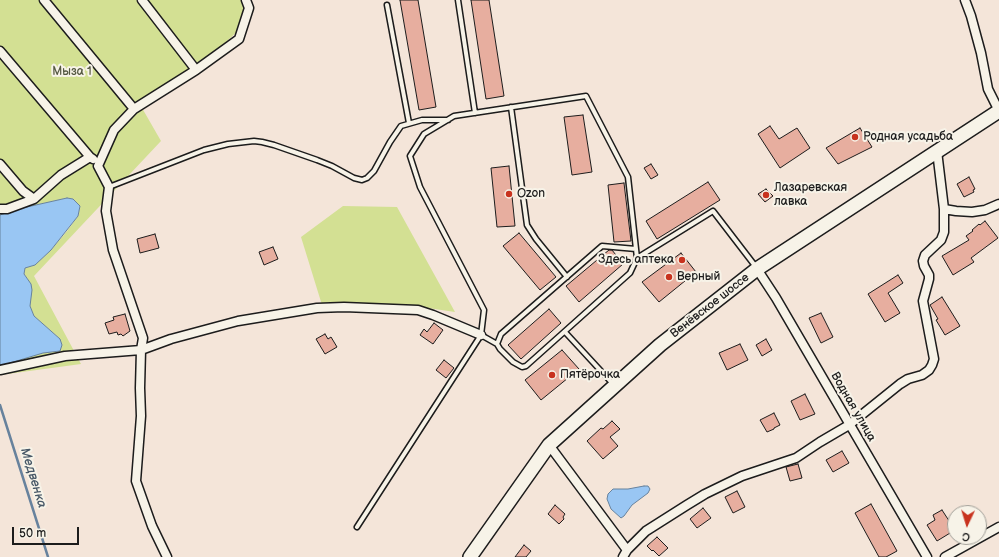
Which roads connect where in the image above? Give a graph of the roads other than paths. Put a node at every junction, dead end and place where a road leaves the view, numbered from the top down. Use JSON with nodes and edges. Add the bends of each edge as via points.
{"nodes":[{"id":1,"x":44,"y":0,"type":"edge"},
{"id":2,"x":142,"y":0,"type":"edge"},
{"id":3,"x":246,"y":0,"type":"edge"},
{"id":4,"x":458,"y":0,"type":"edge"},
{"id":5,"x":966,"y":0,"type":"edge"},
{"id":6,"x":387,"y":5,"type":"dead end"},
{"id":7,"x":0,"y":51,"type":"edge"},
{"id":8,"x":196,"y":70,"type":"junction"},
{"id":9,"x":511,"y":107,"type":"junction"},
{"id":10,"x":134,"y":109,"type":"junction"},
{"id":11,"x":999,"y":111,"type":"edge"},
{"id":12,"x":475,"y":113,"type":"junction"},
{"id":13,"x":448,"y":120,"type":"junction"},
{"id":14,"x":409,"y":123,"type":"junction"},
{"id":15,"x":937,"y":151,"type":"junction"},
{"id":16,"x":90,"y":156,"type":"junction"},
{"id":17,"x":0,"y":164,"type":"edge"},
{"id":18,"x":98,"y":166,"type":"junction"},
{"id":19,"x":109,"y":187,"type":"junction"},
{"id":20,"x":34,"y":199,"type":"junction"},
{"id":21,"x":999,"y":204,"type":"edge"},
{"id":22,"x":0,"y":209,"type":"edge"},
{"id":23,"x":944,"y":209,"type":"junction"},
{"id":24,"x":636,"y":249,"type":"junction"},
{"id":25,"x":637,"y":258,"type":"junction"},
{"id":26,"x":757,"y":269,"type":"junction"},
{"id":27,"x":567,"y":277,"type":"junction"},
{"id":28,"x":565,"y":332,"type":"junction"},
{"id":29,"x":481,"y":335,"type":"junction"},
{"id":30,"x":498,"y":344,"type":"junction"},
{"id":31,"x":141,"y":350,"type":"junction"},
{"id":32,"x":0,"y":370,"type":"edge"},
{"id":33,"x":614,"y":386,"type":"junction"},
{"id":34,"x":849,"y":425,"type":"junction"},
{"id":35,"x":549,"y":445,"type":"junction"},
{"id":36,"x":357,"y":527,"type":"dead end"},
{"id":37,"x":999,"y":527,"type":"edge"},
{"id":38,"x":625,"y":554,"type":"edge"},
{"id":39,"x":167,"y":557,"type":"edge"},
{"id":40,"x":470,"y":557,"type":"edge"},
{"id":41,"x":927,"y":557,"type":"edge"},
{"id":42,"x":944,"y":557,"type":"edge"}],
"edges":[{"from":1,"to":10,"type":"street"},
{"from":2,"to":8,"type":"street"},
{"from":3,"to":8,"type":"street","via":[[249,8],[239,39]]},
{"from":4,"to":12,"type":"lane"},
{"from":5,"to":11,"type":"street","via":[[988,89]]},
{"from":6,"to":14,"type":"lane"},
{"from":7,"to":16,"type":"street"},
{"from":8,"to":10,"type":"street"},
{"from":9,"to":12,"type":"lane"},
{"from":9,"to":24,"type":"lane","via":[[586,96],[628,177]]},
{"from":9,"to":27,"type":"lane","via":[[527,225]]},
{"from":10,"to":18,"type":"street","via":[[114,130]]},
{"from":11,"to":15,"type":"main road","name":"Венёвское шоссе"},
{"from":12,"to":13,"type":"lane","via":[[454,116]]},
{"from":13,"to":14,"type":"lane"},
{"from":13,"to":29,"type":"lane","via":[[424,134],[410,156],[420,187],[484,310]]},
{"from":14,"to":19,"type":"lane","via":[[401,126],[374,171],[362,180],[317,160],[254,141],[204,150]]},
{"from":15,"to":23,"type":"street"},
{"from":15,"to":26,"type":"main road","name":"Венёвское шоссе"},
{"from":16,"to":18,"type":"street"},
{"from":16,"to":20,"type":"street","via":[[61,175]]},
{"from":17,"to":20,"type":"street","via":[[23,191]]},
{"from":18,"to":19,"type":"street"},
{"from":19,"to":31,"type":"street","via":[[106,211],[109,230],[113,250],[143,338]]},
{"from":20,"to":22,"type":"street"},
{"from":21,"to":23,"type":"street","via":[[972,212]]},
{"from":23,"to":34,"type":"street","via":[[944,232],[941,240],[925,255],[923,262],[929,275],[923,301],[934,358],[932,365],[922,375],[900,384]]},
{"from":24,"to":25,"type":"lane"},
{"from":24,"to":27,"type":"lane","via":[[602,246]]},
{"from":25,"to":26,"type":"lane","via":[[713,212]]},
{"from":25,"to":28,"type":"lane","via":[[630,273]]},
{"from":26,"to":33,"type":"main road","name":"Венёвское шоссе","via":[[660,345]]},
{"from":26,"to":34,"type":"street","name":"Водная улица"},
{"from":27,"to":30,"type":"lane","via":[[501,334]]},
{"from":28,"to":30,"type":"lane","via":[[522,367],[513,362]]},
{"from":28,"to":33,"type":"lane"},
{"from":29,"to":30,"type":"lane"},
{"from":29,"to":31,"type":"street","via":[[418,310],[317,308],[238,321]]},
{"from":29,"to":36,"type":"lane"},
{"from":31,"to":32,"type":"street","via":[[65,356]]},
{"from":31,"to":39,"type":"street","via":[[141,416],[136,481],[152,526]]},
{"from":33,"to":35,"type":"main road","name":"Венёвское шоссе"},
{"from":34,"to":38,"type":"street","via":[[796,458],[742,476],[705,494],[646,531]]},
{"from":34,"to":41,"type":"street","name":"Водная улица"},
{"from":35,"to":38,"type":"street"},
{"from":35,"to":40,"type":"main road","name":"Венёвское шоссе"},
{"from":37,"to":42,"type":"street"}]}
